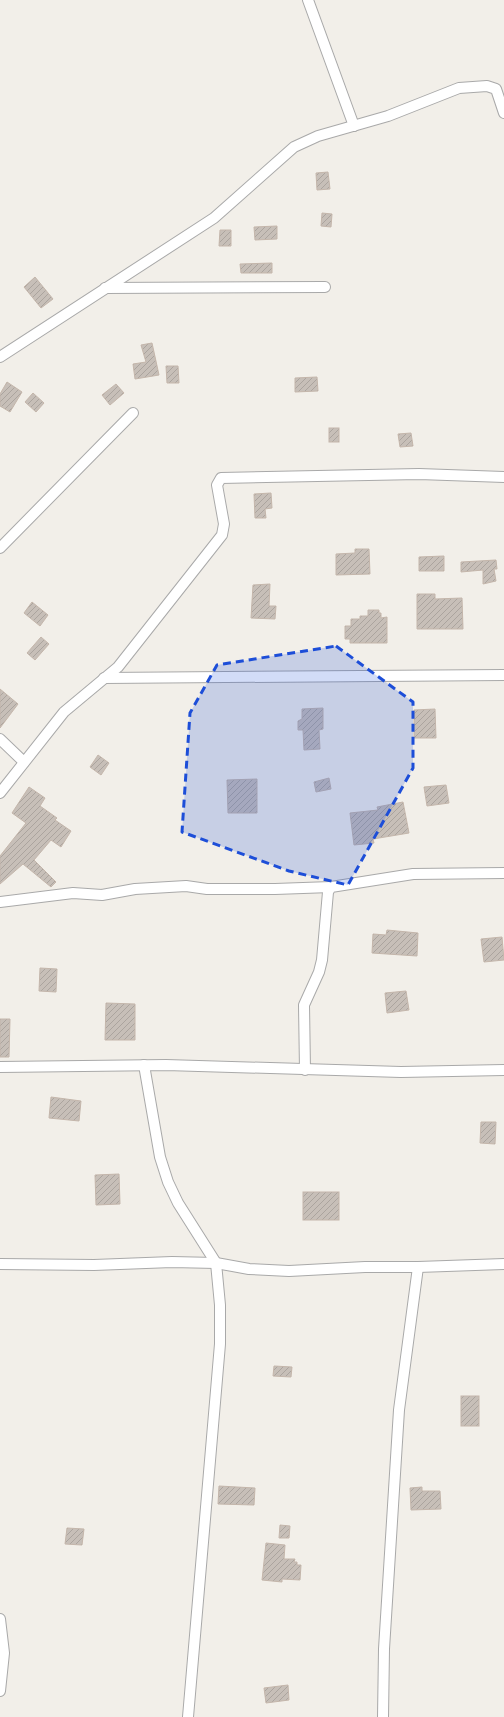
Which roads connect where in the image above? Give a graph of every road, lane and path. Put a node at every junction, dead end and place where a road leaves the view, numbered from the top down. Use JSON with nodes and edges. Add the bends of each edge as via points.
{"nodes":[{"id":1,"x":309,"y":0,"type":"edge"},
{"id":2,"x":504,"y":113,"type":"edge"},
{"id":3,"x":354,"y":126,"type":"junction"},
{"id":4,"x":105,"y":288,"type":"junction"},
{"id":5,"x":325,"y":288,"type":"dead end"},
{"id":6,"x":0,"y":357,"type":"edge"},
{"id":7,"x":133,"y":413,"type":"dead end"},
{"id":8,"x":504,"y":477,"type":"edge"},
{"id":9,"x":0,"y":548,"type":"edge"},
{"id":10,"x":504,"y":675,"type":"edge"},
{"id":11,"x":104,"y":678,"type":"junction"},
{"id":12,"x":0,"y":739,"type":"edge"},
{"id":13,"x":24,"y":762,"type":"junction"},
{"id":14,"x":0,"y":793,"type":"edge"},
{"id":15,"x":504,"y":873,"type":"edge"},
{"id":16,"x":331,"y":886,"type":"junction"},
{"id":17,"x":0,"y":902,"type":"edge"},
{"id":18,"x":144,"y":1065,"type":"junction"},
{"id":19,"x":0,"y":1067,"type":"edge"},
{"id":20,"x":305,"y":1070,"type":"junction"},
{"id":21,"x":504,"y":1070,"type":"edge"},
{"id":22,"x":216,"y":1263,"type":"junction"},
{"id":23,"x":0,"y":1264,"type":"edge"},
{"id":24,"x":504,"y":1264,"type":"edge"},
{"id":25,"x":418,"y":1268,"type":"junction"},
{"id":26,"x":0,"y":1619,"type":"edge"},
{"id":27,"x":0,"y":1691,"type":"edge"},
{"id":28,"x":188,"y":1717,"type":"edge"},
{"id":29,"x":383,"y":1717,"type":"edge"}],
"edges":[{"from":1,"to":3,"type":"street"},
{"from":2,"to":3,"type":"street","via":[[496,89],[487,86],[459,88],[388,116]]},
{"from":3,"to":4,"type":"street","via":[[318,136],[294,147],[214,218]]},
{"from":4,"to":5,"type":"street"},
{"from":4,"to":6,"type":"street"},
{"from":7,"to":9,"type":"street"},
{"from":8,"to":11,"type":"street","via":[[419,474],[221,478],[217,484],[224,524],[222,535],[118,667]]},
{"from":10,"to":11,"type":"street"},
{"from":11,"to":13,"type":"street","via":[[64,712]]},
{"from":12,"to":13,"type":"street"},
{"from":13,"to":14,"type":"street"},
{"from":15,"to":16,"type":"street","via":[[413,874]]},
{"from":16,"to":17,"type":"street","via":[[207,889],[186,886],[102,894],[73,893]]},
{"from":16,"to":20,"type":"street","via":[[328,892],[322,960],[304,1005]]},
{"from":18,"to":19,"type":"street"},
{"from":18,"to":20,"type":"street"},
{"from":18,"to":22,"type":"street","via":[[160,1157],[168,1182],[178,1203]]},
{"from":20,"to":21,"type":"street"},
{"from":22,"to":23,"type":"street"},
{"from":22,"to":25,"type":"street","via":[[249,1269],[288,1271],[365,1267]]},
{"from":22,"to":28,"type":"street","via":[[220,1344]]},
{"from":24,"to":25,"type":"street"},
{"from":25,"to":29,"type":"street","via":[[399,1410],[384,1649]]},
{"from":26,"to":27,"type":"street","via":[[4,1652]]}]}
